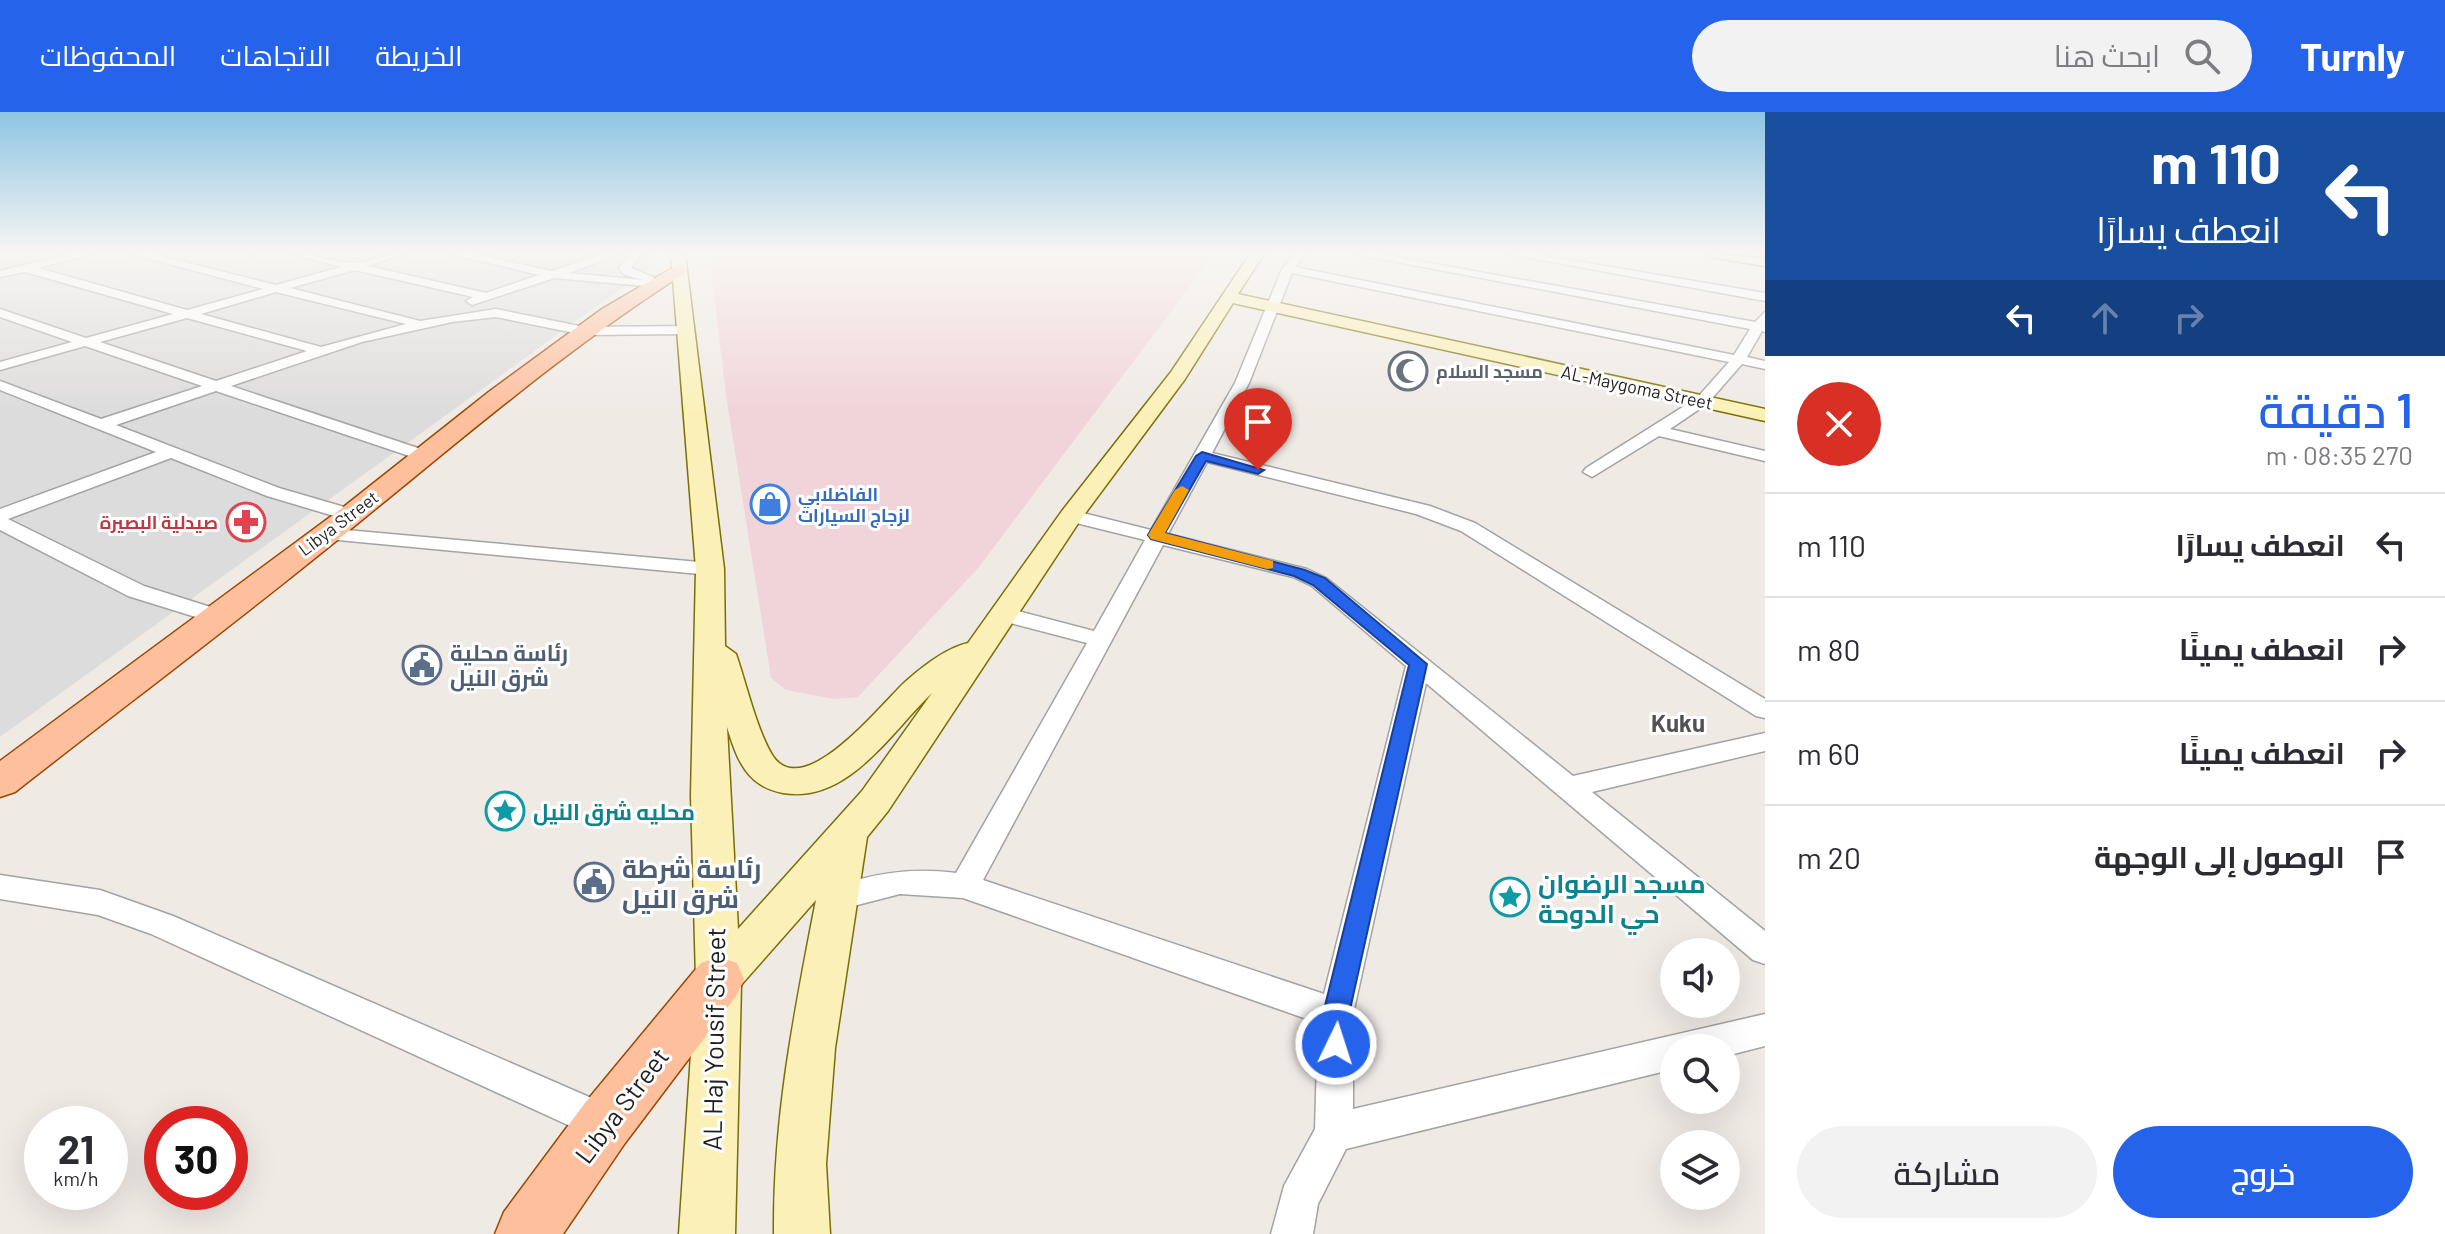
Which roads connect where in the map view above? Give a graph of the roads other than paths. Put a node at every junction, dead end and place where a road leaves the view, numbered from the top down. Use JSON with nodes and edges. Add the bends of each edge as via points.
{"nodes":[{"id":1,"x":165,"y":306,"type":"edge"},
{"id":2,"x":213,"y":306,"type":"edge"},
{"id":3,"x":349,"y":306,"type":"edge"},
{"id":4,"x":465,"y":306,"type":"edge"},
{"id":5,"x":619,"y":306,"type":"edge"},
{"id":6,"x":678,"y":306,"type":"edge"},
{"id":7,"x":1222,"y":306,"type":"edge"},
{"id":8,"x":1273,"y":306,"type":"edge"},
{"id":9,"x":1275,"y":306,"type":"edge"},
{"id":10,"x":1473,"y":306,"type":"edge"},
{"id":11,"x":1661,"y":306,"type":"edge"},
{"id":12,"x":0,"y":313,"type":"edge"},
{"id":13,"x":189,"y":313,"type":"junction"},
{"id":14,"x":452,"y":318,"type":"junction"},
{"id":15,"x":418,"y":324,"type":"junction"},
{"id":16,"x":1763,"y":324,"type":"edge"},
{"id":17,"x":686,"y":330,"type":"junction"},
{"id":18,"x":584,"y":331,"type":"junction"},
{"id":19,"x":88,"y":341,"type":"junction"},
{"id":20,"x":320,"y":351,"type":"junction"},
{"id":21,"x":1738,"y":360,"type":"junction"},
{"id":22,"x":1765,"y":365,"type":"edge"},
{"id":23,"x":0,"y":366,"type":"edge"},
{"id":24,"x":0,"y":385,"type":"edge"},
{"id":25,"x":219,"y":385,"type":"junction"},
{"id":26,"x":1702,"y":401,"type":"junction"},
{"id":27,"x":1765,"y":415,"type":"edge"},
{"id":28,"x":99,"y":425,"type":"junction"},
{"id":29,"x":1660,"y":431,"type":"junction"},
{"id":30,"x":171,"y":452,"type":"junction"},
{"id":31,"x":424,"y":456,"type":"junction"},
{"id":32,"x":1202,"y":456,"type":"junction"},
{"id":33,"x":1765,"y":456,"type":"edge"},
{"id":34,"x":1592,"y":472,"type":"dead end"},
{"id":35,"x":0,"y":515,"type":"edge"},
{"id":36,"x":351,"y":515,"type":"junction"},
{"id":37,"x":1071,"y":516,"type":"junction"},
{"id":38,"x":0,"y":522,"type":"edge"},
{"id":39,"x":324,"y":534,"type":"junction"},
{"id":40,"x":1156,"y":535,"type":"junction"},
{"id":41,"x":710,"y":569,"type":"junction"},
{"id":42,"x":215,"y":616,"type":"junction"},
{"id":43,"x":995,"y":626,"type":"junction"},
{"id":44,"x":710,"y":628,"type":"junction"},
{"id":45,"x":1102,"y":640,"type":"junction"},
{"id":46,"x":1418,"y":664,"type":"junction"},
{"id":47,"x":1765,"y":710,"type":"edge"},
{"id":48,"x":1765,"y":742,"type":"edge"},
{"id":49,"x":3,"y":776,"type":"edge"},
{"id":50,"x":1566,"y":788,"type":"junction"},
{"id":51,"x":849,"y":836,"type":"junction"},
{"id":52,"x":964,"y":886,"type":"junction"},
{"id":53,"x":0,"y":887,"type":"edge"},
{"id":54,"x":838,"y":898,"type":"junction"},
{"id":55,"x":1765,"y":950,"type":"edge"},
{"id":56,"x":719,"y":979,"type":"junction"},
{"id":57,"x":1336,"y":1014,"type":"junction"},
{"id":58,"x":1765,"y":1030,"type":"edge"},
{"id":59,"x":1740,"y":1036,"type":"edge"},
{"id":60,"x":1660,"y":1055,"type":"edge"},
{"id":61,"x":605,"y":1123,"type":"junction"},
{"id":62,"x":1334,"y":1133,"type":"junction"},
{"id":63,"x":526,"y":1234,"type":"edge"},
{"id":64,"x":707,"y":1234,"type":"edge"},
{"id":65,"x":802,"y":1234,"type":"edge"},
{"id":66,"x":1292,"y":1234,"type":"edge"}],
"edges":[{"from":1,"to":13,"type":"street"},
{"from":2,"to":13,"type":"street"},
{"from":3,"to":15,"type":"street"},
{"from":4,"to":14,"type":"street"},
{"from":5,"to":18,"type":"main road","name":"Libya Street"},
{"from":6,"to":17,"type":"main road","name":"AL Haj Yousif Street"},
{"from":7,"to":37,"type":"main road","via":[[1178,375]]},
{"from":8,"to":32,"type":"street","via":[[1242,383]]},
{"from":9,"to":26,"type":"main road","name":"AL-Maygoma Street"},
{"from":10,"to":21,"type":"street"},
{"from":11,"to":16,"type":"street"},
{"from":12,"to":19,"type":"street"},
{"from":13,"to":19,"type":"street"},
{"from":13,"to":20,"type":"street"},
{"from":14,"to":15,"type":"street"},
{"from":14,"to":18,"type":"street","via":[[496,313]]},
{"from":15,"to":20,"type":"street"},
{"from":16,"to":21,"type":"street"},
{"from":17,"to":18,"type":"street"},
{"from":17,"to":41,"type":"main road","name":"AL Haj Yousif Street"},
{"from":18,"to":31,"type":"main road","name":"Libya Street"},
{"from":19,"to":23,"type":"street"},
{"from":19,"to":25,"type":"street"},
{"from":20,"to":25,"type":"street"},
{"from":21,"to":22,"type":"street"},
{"from":21,"to":26,"type":"street"},
{"from":24,"to":28,"type":"street"},
{"from":25,"to":28,"type":"street"},
{"from":25,"to":31,"type":"street"},
{"from":26,"to":27,"type":"main road","name":"AL-Maygoma Street"},
{"from":26,"to":29,"type":"street"},
{"from":28,"to":30,"type":"street"},
{"from":29,"to":33,"type":"street"},
{"from":29,"to":34,"type":"street"},
{"from":30,"to":35,"type":"street"},
{"from":30,"to":36,"type":"street","via":[[273,492]]},
{"from":31,"to":36,"type":"main road","name":"Libya Street"},
{"from":32,"to":40,"type":"street"},
{"from":32,"to":47,"type":"street","via":[[1423,510],[1468,527]]},
{"from":36,"to":39,"type":"main road","name":"Libya Street"},
{"from":37,"to":40,"type":"street"},
{"from":37,"to":43,"type":"main road"},
{"from":38,"to":42,"type":"street","via":[[136,591]]},
{"from":39,"to":41,"type":"street"},
{"from":39,"to":42,"type":"main road","name":"Libya Street"},
{"from":40,"to":45,"type":"street"},
{"from":40,"to":46,"type":"street","via":[[1319,582]]},
{"from":41,"to":44,"type":"main road","name":"AL Haj Yousif Street"},
{"from":42,"to":49,"type":"main road","name":"Libya Street"},
{"from":43,"to":44,"type":"main road","via":[[920,686],[833,770],[809,781],[785,783],[756,762]]},
{"from":43,"to":45,"type":"street"},
{"from":43,"to":51,"type":"main road"},
{"from":44,"to":56,"type":"main road","name":"AL Haj Yousif Street","via":[[710,796]]},
{"from":45,"to":52,"type":"street"},
{"from":46,"to":50,"type":"street"},
{"from":46,"to":57,"type":"street"},
{"from":48,"to":50,"type":"street"},
{"from":50,"to":55,"type":"street"},
{"from":51,"to":54,"type":"main road"},
{"from":51,"to":56,"type":"main road"},
{"from":52,"to":54,"type":"street","via":[[892,881]]},
{"from":52,"to":57,"type":"street"},
{"from":53,"to":61,"type":"street","via":[[100,903],[162,925]]},
{"from":54,"to":65,"type":"main road","via":[[811,1048],[800,1164]]},
{"from":56,"to":61,"type":"main road","name":"Libya Street"},
{"from":56,"to":64,"type":"main road","name":"AL Haj Yousif Street"},
{"from":57,"to":62,"type":"street"},
{"from":58,"to":59,"type":"street"},
{"from":60,"to":62,"type":"street"},
{"from":61,"to":63,"type":"main road","name":"Libya Street"},
{"from":62,"to":66,"type":"street","via":[[1298,1200]]}]}
